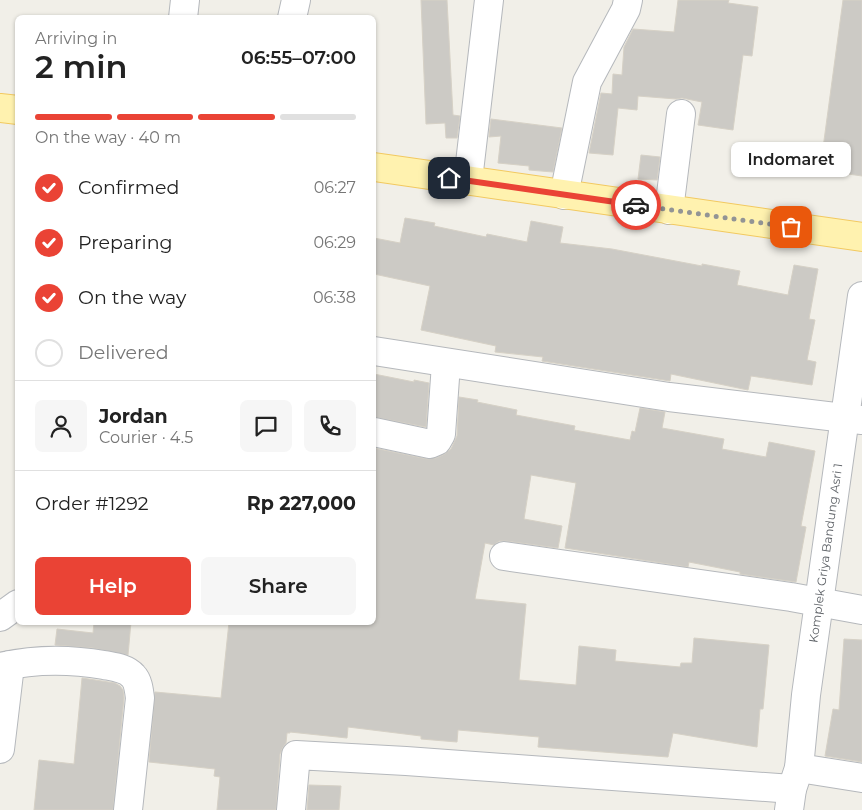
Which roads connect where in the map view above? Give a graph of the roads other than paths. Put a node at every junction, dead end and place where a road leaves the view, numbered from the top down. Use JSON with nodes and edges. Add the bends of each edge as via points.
{"nodes":[{"id":1,"x":185,"y":0,"type":"edge"},
{"id":2,"x":296,"y":0,"type":"edge"},
{"id":3,"x":489,"y":0,"type":"edge"},
{"id":4,"x":628,"y":0,"type":"edge"},
{"id":5,"x":183,"y":15,"type":"edge"},
{"id":6,"x":293,"y":15,"type":"edge"},
{"id":7,"x":0,"y":108,"type":"edge"},
{"id":8,"x":15,"y":110,"type":"edge"},
{"id":9,"x":681,"y":114,"type":"dead end"},
{"id":10,"x":376,"y":167,"type":"edge"},
{"id":11,"x":468,"y":180,"type":"junction"},
{"id":12,"x":564,"y":194,"type":"junction"},
{"id":13,"x":669,"y":210,"type":"junction"},
{"id":14,"x":862,"y":237,"type":"edge"},
{"id":15,"x":862,"y":296,"type":"edge"},
{"id":16,"x":376,"y":351,"type":"edge"},
{"id":17,"x":446,"y":364,"type":"junction"},
{"id":18,"x":854,"y":419,"type":"edge"},
{"id":19,"x":376,"y":432,"type":"edge"},
{"id":20,"x":504,"y":556,"type":"dead end"},
{"id":21,"x":820,"y":601,"type":"junction"},
{"id":22,"x":15,"y":606,"type":"edge"},
{"id":23,"x":862,"y":610,"type":"edge"},
{"id":24,"x":0,"y":617,"type":"edge"},
{"id":25,"x":5,"y":666,"type":"edge"},
{"id":26,"x":0,"y":749,"type":"edge"},
{"id":27,"x":862,"y":778,"type":"edge"},
{"id":28,"x":794,"y":789,"type":"edge"},
{"id":29,"x":128,"y":810,"type":"edge"},
{"id":30,"x":291,"y":810,"type":"edge"}],
"edges":[{"from":1,"to":5,"type":"street"},
{"from":2,"to":6,"type":"street"},
{"from":3,"to":11,"type":"street"},
{"from":4,"to":12,"type":"street","via":[[587,82]]},
{"from":7,"to":8,"type":"main road"},
{"from":9,"to":13,"type":"street"},
{"from":10,"to":11,"type":"main road"},
{"from":11,"to":12,"type":"main road"},
{"from":12,"to":13,"type":"main road"},
{"from":13,"to":14,"type":"main road"},
{"from":15,"to":18,"type":"street","name":"Komplek Griya Bandung Asri 1"},
{"from":16,"to":17,"type":"street"},
{"from":17,"to":18,"type":"street","via":[[668,397]]},
{"from":17,"to":19,"type":"street","via":[[440,439],[430,444]]},
{"from":18,"to":21,"type":"street","name":"Komplek Griya Bandung Asri 1"},
{"from":20,"to":21,"type":"street"},
{"from":21,"to":23,"type":"street"},
{"from":21,"to":28,"type":"street","name":"Komplek Griya Bandung Asri 1"},
{"from":22,"to":24,"type":"street"},
{"from":25,"to":26,"type":"street"},
{"from":25,"to":29,"type":"street","via":[[81,661],[122,669],[134,677],[140,698]]},
{"from":27,"to":28,"type":"street"},
{"from":28,"to":30,"type":"street","via":[[296,756]]}]}
